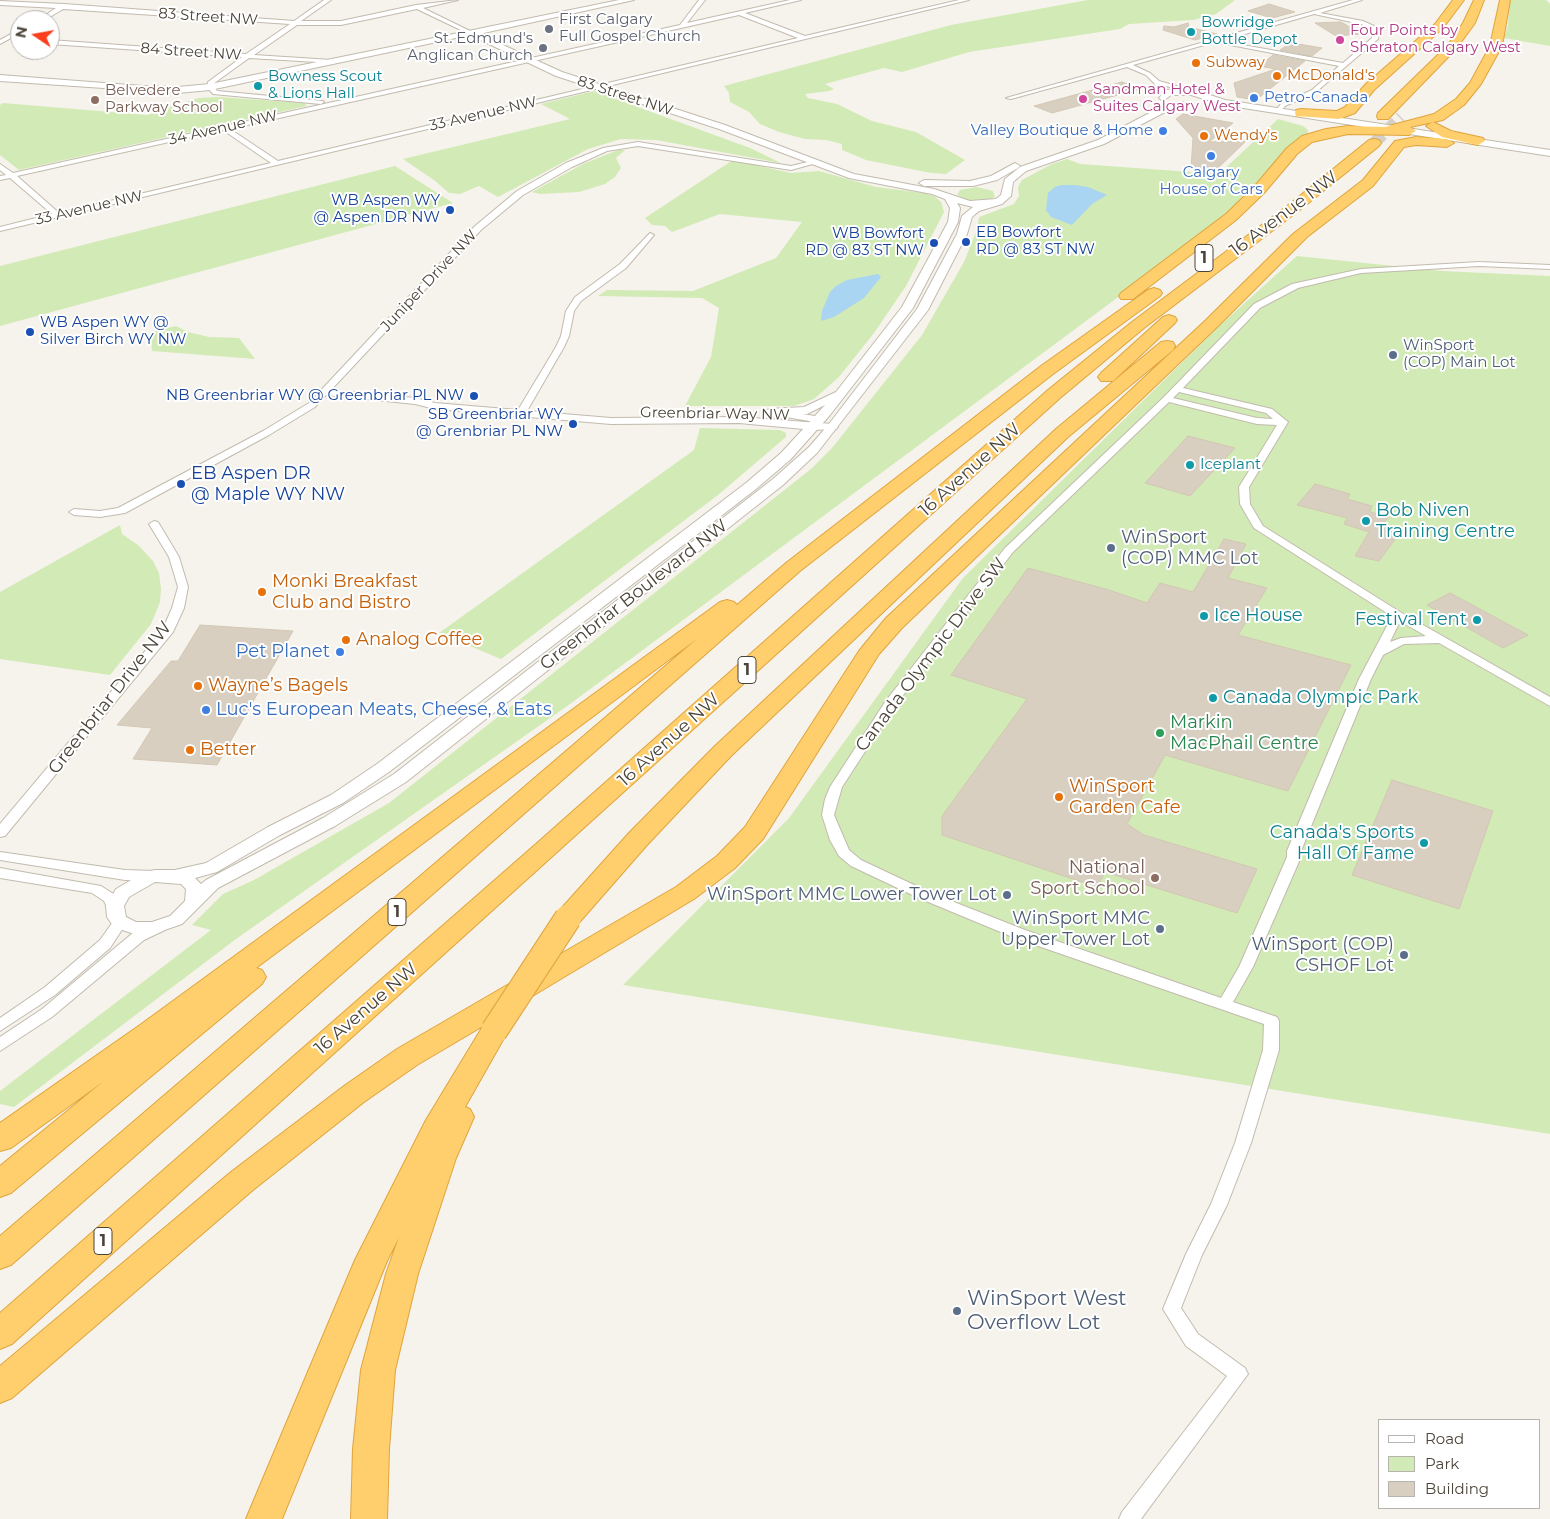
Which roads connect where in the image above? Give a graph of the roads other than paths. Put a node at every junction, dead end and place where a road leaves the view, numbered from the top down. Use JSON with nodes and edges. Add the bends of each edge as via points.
{"nodes":[{"id":1,"x":76,"y":0,"type":"edge"},
{"id":2,"x":328,"y":0,"type":"edge"},
{"id":3,"x":421,"y":0,"type":"edge"},
{"id":4,"x":455,"y":0,"type":"edge"},
{"id":5,"x":630,"y":0,"type":"edge"},
{"id":6,"x":702,"y":0,"type":"edge"},
{"id":7,"x":798,"y":0,"type":"edge"},
{"id":8,"x":929,"y":0,"type":"edge"},
{"id":9,"x":966,"y":0,"type":"edge"},
{"id":10,"x":1359,"y":0,"type":"edge"},
{"id":11,"x":1459,"y":0,"type":"edge"},
{"id":12,"x":1479,"y":0,"type":"edge"},
{"id":13,"x":1491,"y":0,"type":"edge"},
{"id":14,"x":1505,"y":0,"type":"edge"},
{"id":15,"x":0,"y":3,"type":"edge"},
{"id":16,"x":944,"y":5,"type":"junction"},
{"id":17,"x":63,"y":7,"type":"junction"},
{"id":18,"x":416,"y":8,"type":"junction"},
{"id":19,"x":58,"y":10,"type":"edge"},
{"id":20,"x":739,"y":13,"type":"junction"},
{"id":21,"x":1315,"y":13,"type":"junction"},
{"id":22,"x":296,"y":23,"type":"junction"},
{"id":23,"x":682,"y":26,"type":"junction"},
{"id":24,"x":471,"y":33,"type":"junction"},
{"id":25,"x":803,"y":38,"type":"junction"},
{"id":26,"x":1215,"y":42,"type":"junction"},
{"id":27,"x":60,"y":43,"type":"edge"},
{"id":28,"x":248,"y":56,"type":"junction"},
{"id":29,"x":1460,"y":56,"type":"dead end"},
{"id":30,"x":1156,"y":57,"type":"junction"},
{"id":31,"x":527,"y":60,"type":"junction"},
{"id":32,"x":332,"y":62,"type":"junction"},
{"id":33,"x":1128,"y":65,"type":"junction"},
{"id":34,"x":1344,"y":65,"type":"junction"},
{"id":35,"x":1148,"y":74,"type":"junction"},
{"id":36,"x":0,"y":78,"type":"edge"},
{"id":37,"x":1157,"y":82,"type":"junction"},
{"id":38,"x":210,"y":87,"type":"junction"},
{"id":39,"x":598,"y":87,"type":"junction"},
{"id":40,"x":1192,"y":92,"type":"junction"},
{"id":41,"x":1163,"y":97,"type":"junction"},
{"id":42,"x":1009,"y":98,"type":"dead end"},
{"id":43,"x":1360,"y":99,"type":"junction"},
{"id":44,"x":333,"y":103,"type":"junction"},
{"id":45,"x":1196,"y":103,"type":"junction"},
{"id":46,"x":1301,"y":113,"type":"junction"},
{"id":47,"x":1283,"y":114,"type":"junction"},
{"id":48,"x":1438,"y":118,"type":"junction"},
{"id":49,"x":224,"y":128,"type":"junction"},
{"id":50,"x":1372,"y":129,"type":"junction"},
{"id":51,"x":1322,"y":134,"type":"junction"},
{"id":52,"x":1409,"y":134,"type":"junction"},
{"id":53,"x":1307,"y":140,"type":"junction"},
{"id":54,"x":1478,"y":141,"type":"junction"},
{"id":55,"x":1446,"y":143,"type":"junction"},
{"id":56,"x":1392,"y":149,"type":"junction"},
{"id":57,"x":1550,"y":153,"type":"edge"},
{"id":58,"x":1550,"y":160,"type":"edge"},
{"id":59,"x":816,"y":162,"type":"junction"},
{"id":60,"x":276,"y":163,"type":"junction"},
{"id":61,"x":0,"y":166,"type":"edge"},
{"id":62,"x":839,"y":171,"type":"junction"},
{"id":63,"x":10,"y":176,"type":"junction"},
{"id":64,"x":0,"y":178,"type":"edge"},
{"id":65,"x":970,"y":183,"type":"junction"},
{"id":66,"x":1006,"y":194,"type":"junction"},
{"id":67,"x":948,"y":198,"type":"junction"},
{"id":68,"x":991,"y":204,"type":"junction"},
{"id":69,"x":57,"y":215,"type":"junction"},
{"id":70,"x":1303,"y":217,"type":"junction"},
{"id":71,"x":0,"y":229,"type":"edge"},
{"id":72,"x":650,"y":235,"type":"dead end"},
{"id":73,"x":1453,"y":266,"type":"junction"},
{"id":74,"x":1550,"y":266,"type":"edge"},
{"id":75,"x":1550,"y":272,"type":"edge"},
{"id":76,"x":1048,"y":370,"type":"junction"},
{"id":77,"x":845,"y":388,"type":"junction"},
{"id":78,"x":324,"y":392,"type":"junction"},
{"id":79,"x":1171,"y":394,"type":"junction"},
{"id":80,"x":524,"y":409,"type":"junction"},
{"id":81,"x":769,"y":413,"type":"junction"},
{"id":82,"x":822,"y":425,"type":"junction"},
{"id":83,"x":1062,"y":433,"type":"junction"},
{"id":84,"x":74,"y":512,"type":"dead end"},
{"id":85,"x":154,"y":524,"type":"dead end"},
{"id":86,"x":793,"y":567,"type":"junction"},
{"id":87,"x":1396,"y":614,"type":"junction"},
{"id":88,"x":1446,"y":642,"type":"junction"},
{"id":89,"x":1380,"y":653,"type":"junction"},
{"id":90,"x":1550,"y":702,"type":"edge"},
{"id":91,"x":558,"y":733,"type":"junction"},
{"id":92,"x":0,"y":833,"type":"edge"},
{"id":93,"x":0,"y":856,"type":"edge"},
{"id":94,"x":0,"y":873,"type":"edge"},
{"id":95,"x":156,"y":876,"type":"junction"},
{"id":96,"x":176,"y":876,"type":"junction"},
{"id":97,"x":194,"y":904,"type":"junction"},
{"id":98,"x":117,"y":916,"type":"junction"},
{"id":99,"x":163,"y":926,"type":"junction"},
{"id":100,"x":1225,"y":1004,"type":"junction"},
{"id":101,"x":0,"y":1025,"type":"edge"},
{"id":102,"x":494,"y":1031,"type":"junction"},
{"id":103,"x":0,"y":1045,"type":"edge"},
{"id":104,"x":0,"y":1139,"type":"edge"},
{"id":105,"x":0,"y":1184,"type":"edge"},
{"id":106,"x":0,"y":1255,"type":"edge"},
{"id":107,"x":0,"y":1334,"type":"edge"},
{"id":108,"x":0,"y":1387,"type":"edge"},
{"id":109,"x":264,"y":1519,"type":"edge"},
{"id":110,"x":369,"y":1519,"type":"edge"},
{"id":111,"x":1129,"y":1519,"type":"edge"}],
"edges":[{"from":1,"to":17,"type":"street"},
{"from":2,"to":22,"type":"street"},
{"from":3,"to":18,"type":"street"},
{"from":4,"to":18,"type":"street","name":"83 Street NW"},
{"from":5,"to":24,"type":"street"},
{"from":6,"to":23,"type":"street"},
{"from":7,"to":20,"type":"street","name":"34 Avenue NW"},
{"from":8,"to":16,"type":"street"},
{"from":9,"to":16,"type":"street","name":"33 Avenue NW"},
{"from":10,"to":21,"type":"street"},
{"from":11,"to":43,"type":"highway","via":[[1439,26]]},
{"from":12,"to":50,"type":"highway","name":"16 Avenue NW","number":"1","via":[[1469,23],[1452,47]]},
{"from":13,"to":29,"type":"highway","via":[[1479,29]]},
{"from":14,"to":48,"type":"highway","via":[[1498,39],[1489,62],[1460,102]]},
{"from":15,"to":17,"type":"street","name":"83 Street NW"},
{"from":16,"to":25,"type":"street","name":"33 Avenue NW"},
{"from":17,"to":19,"type":"street"},
{"from":17,"to":22,"type":"street","name":"83 Street NW"},
{"from":18,"to":22,"type":"street","name":"83 Street NW","via":[[341,23]]},
{"from":18,"to":24,"type":"street","name":"83 Street NW"},
{"from":20,"to":23,"type":"street","name":"34 Avenue NW"},
{"from":20,"to":25,"type":"street"},
{"from":21,"to":26,"type":"street"},
{"from":21,"to":34,"type":"street","via":[[1363,23],[1376,33],[1375,39]]},
{"from":22,"to":28,"type":"street"},
{"from":23,"to":31,"type":"street","name":"34 Avenue NW"},
{"from":24,"to":31,"type":"street","name":"83 Street NW"},
{"from":24,"to":32,"type":"street"},
{"from":25,"to":39,"type":"street","name":"33 Avenue NW"},
{"from":26,"to":30,"type":"street"},
{"from":26,"to":34,"type":"street"},
{"from":27,"to":28,"type":"street","name":"84 Street NW"},
{"from":28,"to":32,"type":"street","name":"84 Street NW"},
{"from":28,"to":38,"type":"street","via":[[210,83]]},
{"from":30,"to":33,"type":"street"},
{"from":30,"to":35,"type":"street","via":[[1149,65]]},
{"from":31,"to":39,"type":"street","name":"83 Street NW"},
{"from":31,"to":44,"type":"street","name":"34 Avenue NW"},
{"from":32,"to":38,"type":"street"},
{"from":33,"to":35,"type":"street"},
{"from":33,"to":42,"type":"street"},
{"from":34,"to":47,"type":"street","via":[[1314,91],[1283,105]]},
{"from":35,"to":37,"type":"street"},
{"from":36,"to":38,"type":"street","via":[[142,89]]},
{"from":37,"to":40,"type":"street"},
{"from":37,"to":41,"type":"street"},
{"from":38,"to":44,"type":"street","via":[[214,92],[227,95]]},
{"from":39,"to":59,"type":"street","name":"83 Street NW","via":[[722,127]]},
{"from":39,"to":60,"type":"street","name":"33 Avenue NW"},
{"from":40,"to":41,"type":"street","via":[[1174,92]]},
{"from":40,"to":45,"type":"street"},
{"from":41,"to":45,"type":"street","via":[[1170,102]]},
{"from":41,"to":65,"type":"street","via":[[1139,115],[1097,137],[1023,162],[994,178]]},
{"from":43,"to":46,"type":"highway","via":[[1344,114]]},
{"from":43,"to":50,"type":"highway","via":[[1358,111]]},
{"from":44,"to":49,"type":"street","name":"34 Avenue NW"},
{"from":45,"to":47,"type":"street"},
{"from":45,"to":66,"type":"street","via":[[1162,110],[1100,142],[1023,169],[1008,181]]},
{"from":46,"to":47,"type":"street"},
{"from":46,"to":50,"type":"street"},
{"from":47,"to":50,"type":"street"},
{"from":47,"to":53,"type":"highway","via":[[1311,128]]},
{"from":48,"to":50,"type":"highway"},
{"from":48,"to":54,"type":"highway","via":[[1432,124],[1438,130]]},
{"from":49,"to":60,"type":"street"},
{"from":49,"to":63,"type":"street","name":"34 Avenue NW"},
{"from":50,"to":51,"type":"highway"},
{"from":50,"to":52,"type":"highway"},
{"from":50,"to":56,"type":"highway"},
{"from":50,"to":70,"type":"highway","name":"16 Avenue NW","number":"1"},
{"from":50,"to":76,"type":"highway","name":"16 Avenue NW","number":"1","via":[[1243,229]]},
{"from":51,"to":53,"type":"highway"},
{"from":51,"to":56,"type":"highway","via":[[1363,135],[1383,140]]},
{"from":52,"to":54,"type":"street"},
{"from":52,"to":55,"type":"street"},
{"from":53,"to":76,"type":"highway","via":[[1292,151],[1231,217],[1109,309]]},
{"from":54,"to":57,"type":"street"},
{"from":55,"to":56,"type":"highway","via":[[1407,142]]},
{"from":55,"to":58,"type":"street"},
{"from":56,"to":70,"type":"highway","via":[[1384,166],[1368,183]]},
{"from":59,"to":62,"type":"street","name":"83 Street NW"},
{"from":59,"to":78,"type":"street","name":"Juniper Drive NW","via":[[791,168],[638,144],[614,147],[582,158],[520,193],[478,228]]},
{"from":60,"to":69,"type":"street","name":"33 Avenue NW"},
{"from":61,"to":63,"type":"street"},
{"from":62,"to":65,"type":"street","name":"83 Street NW","via":[[910,183]]},
{"from":62,"to":67,"type":"street","name":"83 Street NW"},
{"from":63,"to":64,"type":"street","name":"34 Avenue NW"},
{"from":63,"to":69,"type":"street"},
{"from":65,"to":66,"type":"street","via":[[997,187]]},
{"from":65,"to":67,"type":"street","via":[[949,188]]},
{"from":66,"to":68,"type":"street","name":"Greenbriar Boulevard NW","via":[[1002,200]]},
{"from":67,"to":68,"type":"street","name":"83 Street NW","via":[[969,204]]},
{"from":67,"to":77,"type":"street","name":"Greenbriar Boulevard NW","via":[[954,205],[955,217],[924,279],[899,319]]},
{"from":68,"to":82,"type":"street","name":"Greenbriar Boulevard NW","via":[[967,216],[962,234],[922,310]]},
{"from":69,"to":71,"type":"street","name":"33 Avenue NW"},
{"from":70,"to":83,"type":"highway"},
{"from":70,"to":83,"type":"highway","via":[[1244,258],[1146,339],[1101,384]]},
{"from":70,"to":107,"type":"highway","name":"16 Avenue NW","number":"1","via":[[1138,324],[1054,394]]},
{"from":70,"to":108,"type":"highway","via":[[1212,323],[894,623],[870,652],[754,833],[726,862],[686,893],[406,1057],[354,1094],[242,1182]]},
{"from":72,"to":80,"type":"street","via":[[624,266],[578,299],[570,311],[560,347]]},
{"from":73,"to":74,"type":"street","name":"Canada Olympic Drive SW"},
{"from":73,"to":75,"type":"street","name":"Canada Olympic Drive SW"},
{"from":73,"to":79,"type":"street","name":"Canada Olympic Drive SW","via":[[1361,271],[1284,290],[1250,312]]},
{"from":76,"to":86,"type":"highway","name":"16 Avenue NW","number":"1"},
{"from":77,"to":81,"type":"street","via":[[807,410]]},
{"from":77,"to":82,"type":"street","name":"Greenbriar Boulevard NW"},
{"from":78,"to":80,"type":"street","name":"Greenbriar Way NW","via":[[435,406]]},
{"from":78,"to":84,"type":"street","name":"Juniper Drive NW","via":[[312,405],[266,433],[121,512]]},
{"from":79,"to":87,"type":"street","via":[[1258,421],[1283,422],[1244,487],[1245,504],[1251,517],[1259,528]]},
{"from":79,"to":100,"type":"street","name":"Canada Olympic Drive SW","via":[[1009,550],[889,705],[836,787],[828,815],[844,853],[856,863],[1020,934]]},
{"from":80,"to":81,"type":"street","name":"Greenbriar Way NW"},
{"from":80,"to":82,"type":"street","name":"Greenbriar Way NW","via":[[611,421],[758,421]]},
{"from":81,"to":82,"type":"street","name":"Greenbriar Way NW"},
{"from":82,"to":96,"type":"street","name":"Greenbriar Boulevard NW","via":[[752,486],[383,768],[337,799],[211,868]]},
{"from":82,"to":97,"type":"street","name":"Greenbriar Boulevard NW","via":[[812,450],[778,482],[400,778],[337,817],[212,884]]},
{"from":83,"to":102,"type":"highway","bridge":true,"via":[[723,751],[638,839],[568,918]]},
{"from":85,"to":92,"type":"street","name":"Greenbriar Drive NW","via":[[174,557],[184,587],[167,632]]},
{"from":86,"to":91,"type":"highway","via":[[758,583]]},
{"from":86,"to":106,"type":"highway","name":"16 Avenue NW","number":"1"},
{"from":87,"to":88,"type":"street"},
{"from":87,"to":89,"type":"street"},
{"from":88,"to":89,"type":"street","via":[[1428,639],[1401,641]]},
{"from":88,"to":90,"type":"street"},
{"from":89,"to":100,"type":"street","via":[[1365,679],[1294,851],[1294,858],[1246,968]]},
{"from":91,"to":104,"type":"highway","via":[[150,1033]]},
{"from":91,"to":105,"type":"highway","via":[[126,1078]]},
{"from":93,"to":95,"type":"street","via":[[125,875]]},
{"from":94,"to":98,"type":"street","via":[[93,888],[110,898]]},
{"from":95,"to":96,"type":"street"},
{"from":95,"to":98,"type":"street","via":[[143,879],[122,893]]},
{"from":96,"to":97,"type":"street","via":[[194,887]]},
{"from":97,"to":99,"type":"street","via":[[181,917]]},
{"from":98,"to":99,"type":"street","via":[[126,926],[143,929]]},
{"from":98,"to":101,"type":"street","via":[[105,944],[50,991]]},
{"from":99,"to":103,"type":"street","via":[[139,936],[47,1013]]},
{"from":100,"to":111,"type":"street","name":"Canada Olympic Drive SW","via":[[1272,1021],[1271,1050],[1236,1160],[1172,1309],[1192,1340],[1239,1374]]},
{"from":102,"to":109,"type":"highway","via":[[437,1128],[371,1260]]},
{"from":102,"to":110,"type":"highway","via":[[441,1158],[402,1274],[378,1370]]}]}
